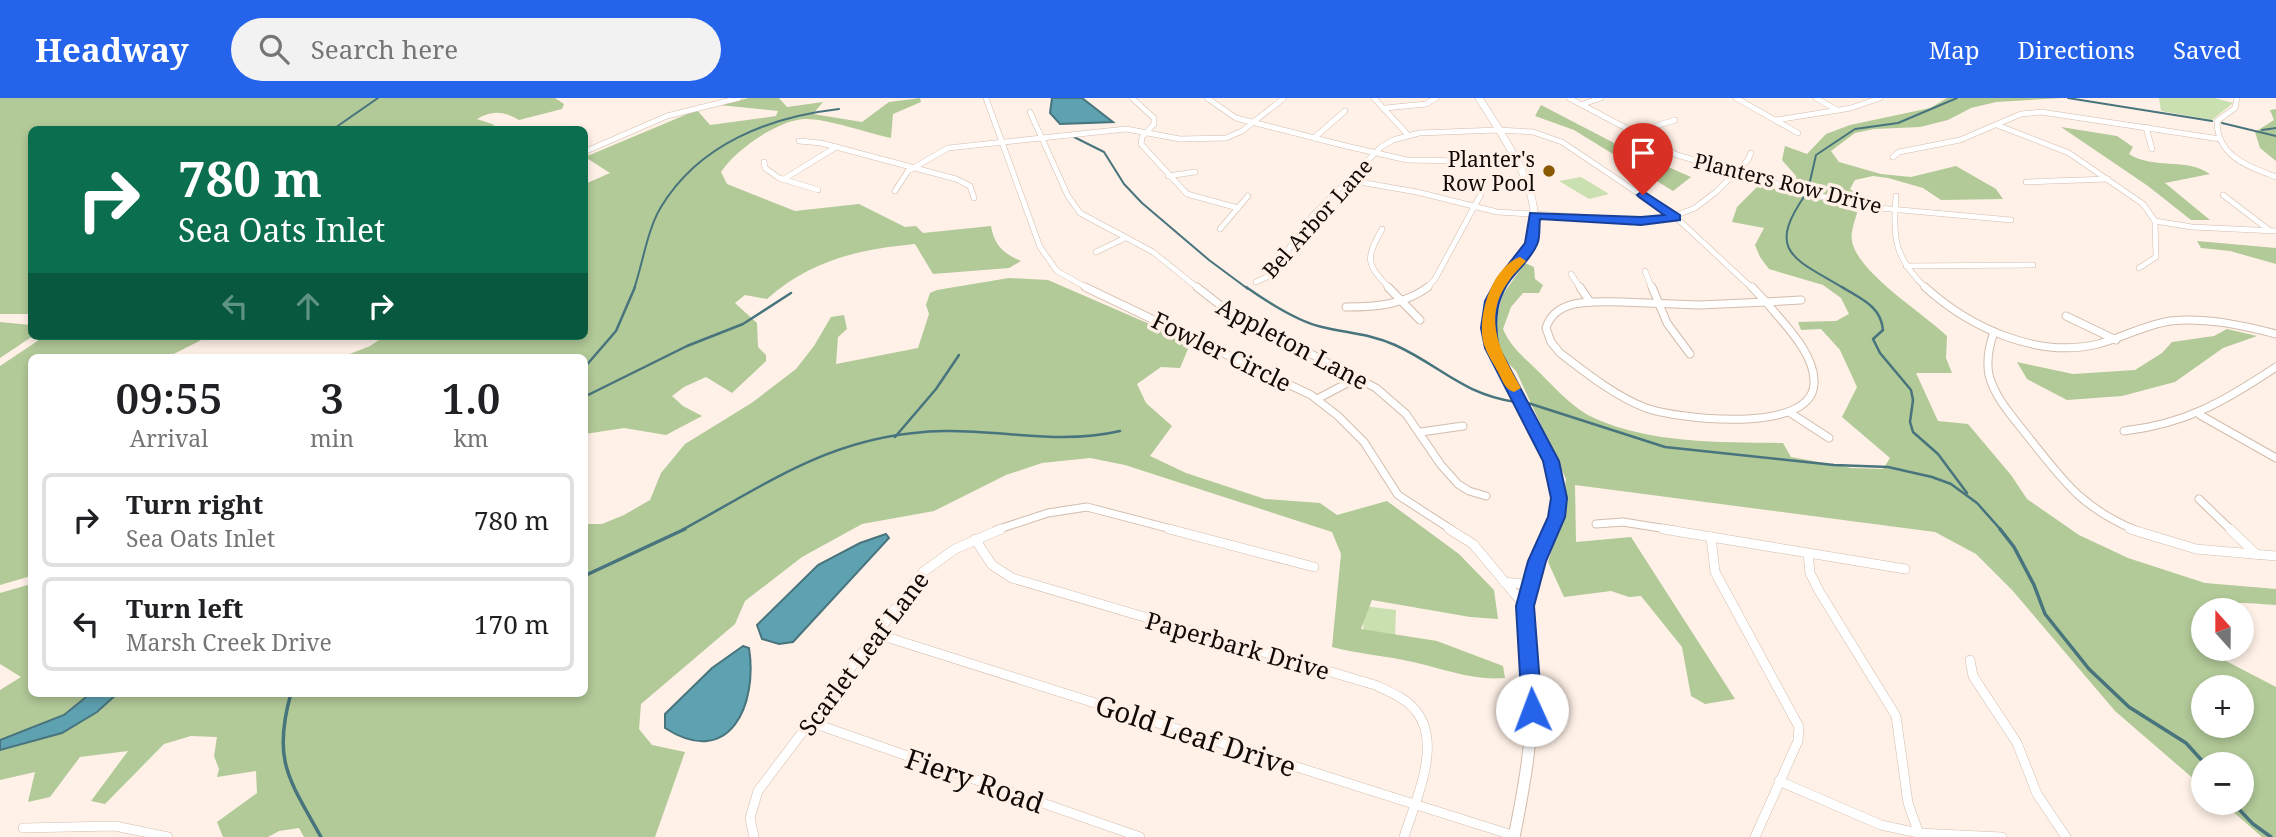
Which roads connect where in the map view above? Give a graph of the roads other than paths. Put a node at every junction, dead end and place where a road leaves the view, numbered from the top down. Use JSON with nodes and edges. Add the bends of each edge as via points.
{"nodes":[{"id":1,"x":739,"y":98,"type":"edge"},
{"id":2,"x":986,"y":98,"type":"edge"},
{"id":3,"x":1132,"y":98,"type":"edge"},
{"id":4,"x":1206,"y":98,"type":"edge"},
{"id":5,"x":1284,"y":98,"type":"edge"},
{"id":6,"x":1374,"y":98,"type":"edge"},
{"id":7,"x":1436,"y":98,"type":"edge"},
{"id":8,"x":1479,"y":98,"type":"edge"},
{"id":9,"x":1569,"y":98,"type":"edge"},
{"id":10,"x":1601,"y":98,"type":"edge"},
{"id":11,"x":1736,"y":98,"type":"edge"},
{"id":12,"x":1816,"y":98,"type":"edge"},
{"id":13,"x":1880,"y":98,"type":"edge"},
{"id":14,"x":2237,"y":98,"type":"edge"},
{"id":15,"x":1583,"y":104,"type":"junction"},
{"id":16,"x":1385,"y":108,"type":"junction"},
{"id":17,"x":1837,"y":110,"type":"junction"},
{"id":18,"x":1345,"y":111,"type":"dead end"},
{"id":19,"x":1030,"y":112,"type":"dead end"},
{"id":20,"x":1675,"y":120,"type":"dead end"},
{"id":21,"x":1776,"y":120,"type":"junction"},
{"id":22,"x":1253,"y":123,"type":"junction"},
{"id":23,"x":1996,"y":125,"type":"junction"},
{"id":24,"x":2146,"y":127,"type":"junction"},
{"id":25,"x":1498,"y":130,"type":"junction"},
{"id":26,"x":1147,"y":131,"type":"junction"},
{"id":27,"x":1634,"y":133,"type":"junction"},
{"id":28,"x":1798,"y":133,"type":"dead end"},
{"id":29,"x":1408,"y":135,"type":"junction"},
{"id":30,"x":1041,"y":137,"type":"junction"},
{"id":31,"x":1314,"y":138,"type":"junction"},
{"id":32,"x":2220,"y":139,"type":"junction"},
{"id":33,"x":799,"y":141,"type":"dead end"},
{"id":34,"x":1003,"y":141,"type":"junction"},
{"id":35,"x":836,"y":147,"type":"junction"},
{"id":36,"x":2151,"y":149,"type":"dead end"},
{"id":37,"x":588,"y":150,"type":"edge"},
{"id":38,"x":1375,"y":153,"type":"junction"},
{"id":39,"x":1751,"y":153,"type":"dead end"},
{"id":40,"x":1893,"y":157,"type":"dead end"},
{"id":41,"x":1465,"y":161,"type":"dead end"},
{"id":42,"x":764,"y":162,"type":"dead end"},
{"id":43,"x":914,"y":168,"type":"junction"},
{"id":44,"x":1195,"y":172,"type":"dead end"},
{"id":45,"x":1736,"y":172,"type":"junction"},
{"id":46,"x":1168,"y":176,"type":"junction"},
{"id":47,"x":2276,"y":177,"type":"edge"},
{"id":48,"x":784,"y":179,"type":"junction"},
{"id":49,"x":2108,"y":179,"type":"junction"},
{"id":50,"x":1348,"y":180,"type":"junction"},
{"id":51,"x":2026,"y":182,"type":"dead end"},
{"id":52,"x":818,"y":190,"type":"dead end"},
{"id":53,"x":895,"y":191,"type":"dead end"},
{"id":54,"x":1481,"y":194,"type":"dead end"},
{"id":55,"x":2223,"y":195,"type":"dead end"},
{"id":56,"x":1248,"y":196,"type":"dead end"},
{"id":57,"x":1896,"y":196,"type":"dead end"},
{"id":58,"x":974,"y":198,"type":"dead end"},
{"id":59,"x":1238,"y":208,"type":"junction"},
{"id":60,"x":1475,"y":208,"type":"junction"},
{"id":61,"x":1895,"y":209,"type":"junction"},
{"id":62,"x":1534,"y":215,"type":"junction"},
{"id":63,"x":1675,"y":217,"type":"junction"},
{"id":64,"x":2011,"y":220,"type":"dead end"},
{"id":65,"x":2155,"y":222,"type":"junction"},
{"id":66,"x":1220,"y":229,"type":"dead end"},
{"id":67,"x":1382,"y":229,"type":"dead end"},
{"id":68,"x":2273,"y":231,"type":"edge"},
{"id":69,"x":1125,"y":238,"type":"junction"},
{"id":70,"x":1096,"y":252,"type":"dead end"},
{"id":71,"x":2033,"y":265,"type":"dead end"},
{"id":72,"x":1906,"y":266,"type":"junction"},
{"id":73,"x":2139,"y":268,"type":"dead end"},
{"id":74,"x":1645,"y":271,"type":"dead end"},
{"id":75,"x":1570,"y":274,"type":"dead end"},
{"id":76,"x":1256,"y":282,"type":"dead end"},
{"id":77,"x":1403,"y":300,"type":"junction"},
{"id":78,"x":1801,"y":300,"type":"dead end"},
{"id":79,"x":1590,"y":302,"type":"junction"},
{"id":80,"x":1767,"y":302,"type":"junction"},
{"id":81,"x":1659,"y":304,"type":"junction"},
{"id":82,"x":1346,"y":307,"type":"dead end"},
{"id":83,"x":2066,"y":316,"type":"dead end"},
{"id":84,"x":1420,"y":320,"type":"dead end"},
{"id":85,"x":1994,"y":332,"type":"junction"},
{"id":86,"x":2276,"y":334,"type":"edge"},
{"id":87,"x":2116,"y":340,"type":"junction"},
{"id":88,"x":1690,"y":354,"type":"dead end"},
{"id":89,"x":2276,"y":367,"type":"edge"},
{"id":90,"x":1359,"y":377,"type":"junction"},
{"id":91,"x":1317,"y":399,"type":"junction"},
{"id":92,"x":1789,"y":412,"type":"junction"},
{"id":93,"x":2200,"y":415,"type":"junction"},
{"id":94,"x":1464,"y":426,"type":"dead end"},
{"id":95,"x":2124,"y":431,"type":"dead end"},
{"id":96,"x":1421,"y":432,"type":"junction"},
{"id":97,"x":1829,"y":439,"type":"dead end"},
{"id":98,"x":2276,"y":458,"type":"edge"},
{"id":99,"x":1486,"y":496,"type":"dead end"},
{"id":100,"x":2199,"y":499,"type":"dead end"},
{"id":101,"x":1596,"y":524,"type":"dead end"},
{"id":102,"x":1712,"y":537,"type":"junction"},
{"id":103,"x":975,"y":539,"type":"junction"},
{"id":104,"x":1808,"y":554,"type":"junction"},
{"id":105,"x":2258,"y":556,"type":"junction"},
{"id":106,"x":2276,"y":556,"type":"edge"},
{"id":107,"x":1314,"y":567,"type":"dead end"},
{"id":108,"x":1905,"y":569,"type":"dead end"},
{"id":109,"x":1504,"y":582,"type":"junction"},
{"id":110,"x":1531,"y":586,"type":"junction"},
{"id":111,"x":1525,"y":606,"type":"junction"},
{"id":112,"x":877,"y":634,"type":"junction"},
{"id":113,"x":1970,"y":660,"type":"dead end"},
{"id":114,"x":810,"y":722,"type":"junction"},
{"id":115,"x":1779,"y":781,"type":"junction"},
{"id":116,"x":1413,"y":804,"type":"junction"},
{"id":117,"x":23,"y":828,"type":"dead end"},
{"id":118,"x":1919,"y":835,"type":"edge"},
{"id":119,"x":168,"y":837,"type":"edge"},
{"id":120,"x":754,"y":837,"type":"edge"},
{"id":121,"x":1140,"y":837,"type":"edge"},
{"id":122,"x":1404,"y":837,"type":"edge"},
{"id":123,"x":1516,"y":837,"type":"edge"},
{"id":124,"x":1755,"y":837,"type":"edge"},
{"id":125,"x":2002,"y":837,"type":"edge"},
{"id":126,"x":2066,"y":837,"type":"edge"}],
"edges":[{"from":1,"to":37,"type":"street","via":[[667,116]]},
{"from":2,"to":34,"type":"street","name":"Fowler Circle"},
{"from":3,"to":26,"type":"street","via":[[1154,118]]},
{"from":4,"to":22,"type":"street","via":[[1230,115]]},
{"from":5,"to":22,"type":"street"},
{"from":6,"to":16,"type":"street"},
{"from":7,"to":16,"type":"street","via":[[1426,104]]},
{"from":8,"to":25,"type":"main road"},
{"from":9,"to":15,"type":"street","name":"Planters Row Drive"},
{"from":10,"to":15,"type":"street"},
{"from":11,"to":21,"type":"street"},
{"from":12,"to":17,"type":"street"},
{"from":13,"to":17,"type":"street"},
{"from":14,"to":32,"type":"street","via":[[2235,108],[2217,121]]},
{"from":15,"to":27,"type":"street","name":"Planters Row Drive"},
{"from":16,"to":29,"type":"street"},
{"from":17,"to":21,"type":"street"},
{"from":18,"to":31,"type":"street"},
{"from":19,"to":30,"type":"street","name":"Appleton Lane"},
{"from":20,"to":27,"type":"street"},
{"from":21,"to":28,"type":"street"},
{"from":22,"to":26,"type":"street","via":[[1236,135],[1216,139],[1180,139]]},
{"from":22,"to":31,"type":"street"},
{"from":23,"to":24,"type":"street","via":[[2021,114],[2050,112]]},
{"from":23,"to":40,"type":"street","via":[[1960,140]]},
{"from":23,"to":49,"type":"street","via":[[2061,148]]},
{"from":24,"to":32,"type":"street"},
{"from":24,"to":36,"type":"street"},
{"from":25,"to":29,"type":"street","name":"Bel Arbor Lane"},
{"from":25,"to":62,"type":"main road","via":[[1526,181]]},
{"from":25,"to":63,"type":"street","name":"Bel Arbor Lane","via":[[1556,139]]},
{"from":26,"to":30,"type":"street","via":[[1118,129]]},
{"from":26,"to":46,"type":"street","via":[[1141,144]]},
{"from":27,"to":45,"type":"street","name":"Planters Row Drive","via":[[1677,155]]},
{"from":29,"to":38,"type":"street","name":"Bel Arbor Lane"},
{"from":30,"to":34,"type":"street"},
{"from":30,"to":69,"type":"street","name":"Appleton Lane","via":[[1076,209]]},
{"from":31,"to":38,"type":"street"},
{"from":32,"to":47,"type":"street","via":[[2232,158]]},
{"from":33,"to":35,"type":"street"},
{"from":34,"to":43,"type":"street","via":[[948,149]]},
{"from":34,"to":91,"type":"street","name":"Fowler Circle","via":[[1040,247],[1057,271]]},
{"from":35,"to":43,"type":"street"},
{"from":35,"to":48,"type":"street"},
{"from":38,"to":41,"type":"street","via":[[1417,161]]},
{"from":38,"to":50,"type":"street","name":"Bel Arbor Lane"},
{"from":39,"to":45,"type":"street"},
{"from":42,"to":48,"type":"street","via":[[767,171]]},
{"from":43,"to":53,"type":"street","via":[[898,181]]},
{"from":43,"to":58,"type":"street","via":[[965,182]]},
{"from":44,"to":46,"type":"street"},
{"from":45,"to":61,"type":"street","name":"Planters Row Drive","via":[[1839,200]]},
{"from":45,"to":63,"type":"street","via":[[1699,207]]},
{"from":46,"to":59,"type":"street","via":[[1194,197]]},
{"from":48,"to":52,"type":"street"},
{"from":49,"to":51,"type":"street"},
{"from":49,"to":65,"type":"street","via":[[2143,204]]},
{"from":50,"to":60,"type":"street"},
{"from":50,"to":76,"type":"street","name":"Bel Arbor Lane","via":[[1306,224],[1269,276]]},
{"from":54,"to":60,"type":"street"},
{"from":55,"to":68,"type":"street"},
{"from":56,"to":59,"type":"street"},
{"from":57,"to":61,"type":"street"},
{"from":59,"to":66,"type":"street"},
{"from":60,"to":62,"type":"street"},
{"from":60,"to":77,"type":"street","via":[[1432,284]]},
{"from":61,"to":64,"type":"street","name":"Planters Row Drive"},
{"from":61,"to":72,"type":"street","via":[[1895,242]]},
{"from":62,"to":63,"type":"street","via":[[1641,221]]},
{"from":62,"to":110,"type":"main road","via":[[1531,243],[1496,289],[1488,328],[1492,348],[1538,433],[1558,482],[1556,517]]},
{"from":63,"to":80,"type":"street","name":"Bel Arbor Lane"},
{"from":65,"to":68,"type":"street"},
{"from":65,"to":73,"type":"street","via":[[2156,257]]},
{"from":67,"to":77,"type":"street","via":[[1368,263]]},
{"from":69,"to":70,"type":"street"},
{"from":69,"to":90,"type":"street","name":"Appleton Lane","via":[[1163,259],[1218,305]]},
{"from":71,"to":72,"type":"street"},
{"from":72,"to":85,"type":"street","via":[[1947,308]]},
{"from":74,"to":81,"type":"street"},
{"from":75,"to":79,"type":"street"},
{"from":77,"to":82,"type":"street"},
{"from":77,"to":84,"type":"street"},
{"from":78,"to":80,"type":"street"},
{"from":79,"to":81,"type":"street"},
{"from":79,"to":92,"type":"street","via":[[1570,305],[1552,315],[1546,325],[1549,340],[1632,402],[1690,416],[1749,419]]},
{"from":80,"to":81,"type":"street"},
{"from":80,"to":92,"type":"street","name":"Bel Arbor Lane","via":[[1796,339],[1814,375],[1810,397]]},
{"from":81,"to":88,"type":"street"},
{"from":83,"to":87,"type":"street"},
{"from":85,"to":87,"type":"street","via":[[2062,347]]},
{"from":85,"to":105,"type":"street","via":[[1986,358],[1992,386],[2073,493],[2104,515],[2142,532],[2204,550]]},
{"from":86,"to":87,"type":"street","via":[[2226,323],[2187,321],[2155,324]]},
{"from":89,"to":93,"type":"street"},
{"from":90,"to":91,"type":"street"},
{"from":90,"to":96,"type":"street","name":"Appleton Lane","via":[[1392,400]]},
{"from":91,"to":109,"type":"street","name":"Fowler Circle","via":[[1364,442],[1398,495],[1473,544]]},
{"from":92,"to":97,"type":"street"},
{"from":93,"to":95,"type":"street"},
{"from":93,"to":98,"type":"street"},
{"from":94,"to":96,"type":"street"},
{"from":96,"to":99,"type":"street","name":"Appleton Lane","via":[[1458,484]]},
{"from":100,"to":105,"type":"street"},
{"from":101,"to":102,"type":"street","via":[[1623,522]]},
{"from":102,"to":104,"type":"street"},
{"from":102,"to":115,"type":"street","via":[[1715,572],[1798,722],[1798,741]]},
{"from":103,"to":107,"type":"street","name":"Scarlet Leaf Lane","via":[[1059,510],[1087,507]]},
{"from":103,"to":112,"type":"street","name":"Scarlet Leaf Lane","via":[[929,565]]},
{"from":103,"to":116,"type":"street","name":"Paperbark Drive","via":[[992,565],[1012,578],[1398,694],[1423,720],[1429,738]]},
{"from":104,"to":108,"type":"street"},
{"from":104,"to":118,"type":"street","via":[[1819,591],[1896,716],[1908,803]]},
{"from":105,"to":106,"type":"street"},
{"from":109,"to":110,"type":"street"},
{"from":109,"to":111,"type":"street","name":"Fowler Circle"},
{"from":110,"to":111,"type":"main road"},
{"from":111,"to":123,"type":"main road","via":[[1532,710]]},
{"from":112,"to":114,"type":"street","name":"Scarlet Leaf Lane"},
{"from":112,"to":116,"type":"street","name":"Gold Leaf Drive"},
{"from":113,"to":126,"type":"street","via":[[1973,676],[2017,743],[2038,794]]},
{"from":114,"to":120,"type":"street","name":"Scarlet Leaf Lane","via":[[754,799],[750,818]]},
{"from":114,"to":121,"type":"street","name":"Fiery Road"},
{"from":115,"to":118,"type":"street","via":[[1865,820]]},
{"from":115,"to":124,"type":"street"},
{"from":116,"to":122,"type":"street","name":"Paperbark Drive"},
{"from":116,"to":123,"type":"street","name":"Gold Leaf Drive"},
{"from":117,"to":119,"type":"street","via":[[103,825]]},
{"from":118,"to":125,"type":"street"}]}
